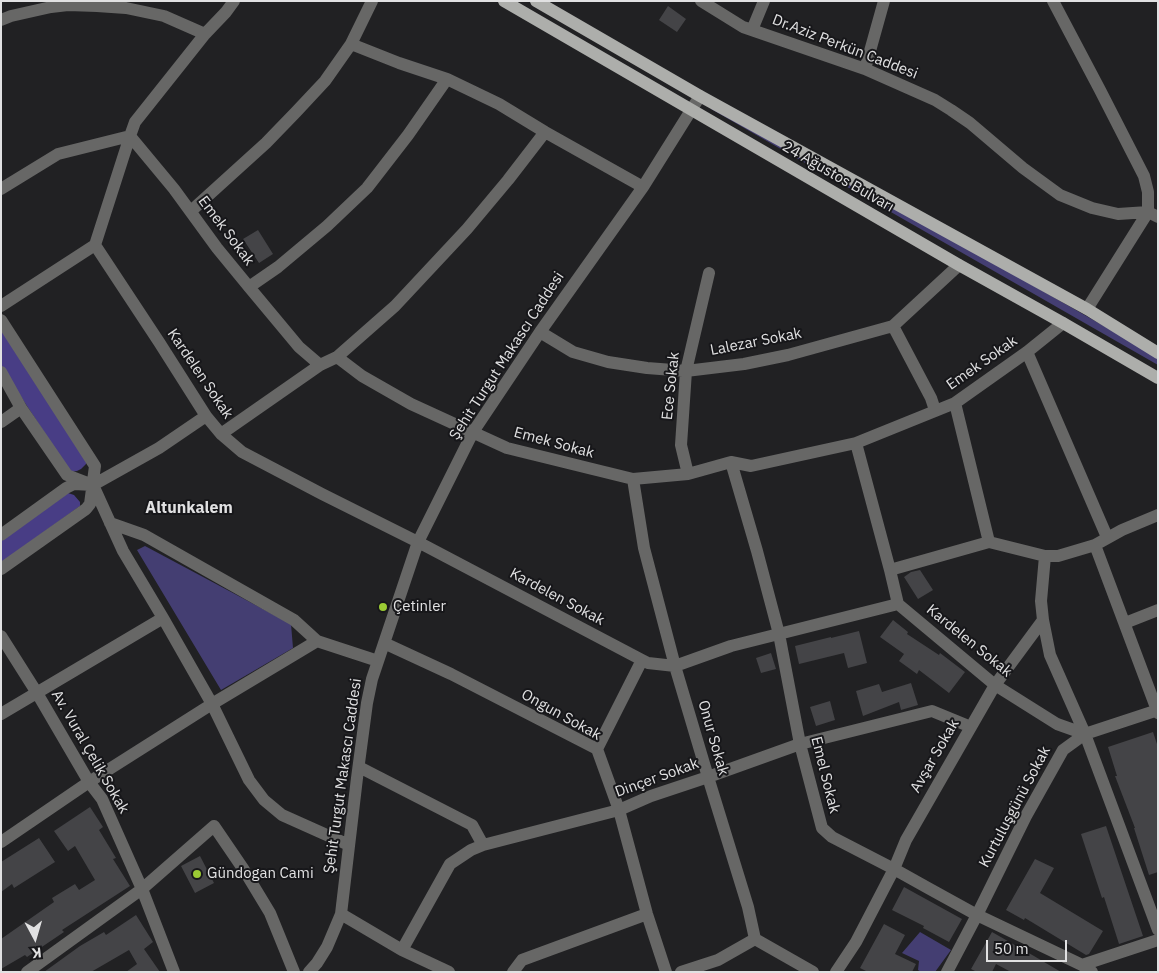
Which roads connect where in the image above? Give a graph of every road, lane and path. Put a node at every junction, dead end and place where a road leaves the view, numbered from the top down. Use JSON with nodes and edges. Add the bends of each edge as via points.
{"nodes":[{"id":1,"x":234,"y":1,"type":"edge"},
{"id":2,"x":372,"y":1,"type":"edge"},
{"id":3,"x":504,"y":1,"type":"edge"},
{"id":4,"x":536,"y":1,"type":"edge"},
{"id":5,"x":701,"y":1,"type":"edge"},
{"id":6,"x":764,"y":1,"type":"edge"},
{"id":7,"x":884,"y":1,"type":"edge"},
{"id":8,"x":1053,"y":1,"type":"edge"},
{"id":9,"x":68,"y":3,"type":"edge"},
{"id":10,"x":1,"y":20,"type":"edge"},
{"id":11,"x":752,"y":30,"type":"junction"},
{"id":12,"x":205,"y":34,"type":"junction"},
{"id":13,"x":351,"y":44,"type":"junction"},
{"id":14,"x":865,"y":69,"type":"junction"},
{"id":15,"x":447,"y":79,"type":"junction"},
{"id":16,"x":700,"y":96,"type":"junction"},
{"id":17,"x":691,"y":111,"type":"junction"},
{"id":18,"x":545,"y":132,"type":"junction"},
{"id":19,"x":130,"y":136,"type":"junction"},
{"id":20,"x":643,"y":187,"type":"junction"},
{"id":21,"x":1,"y":189,"type":"edge"},
{"id":22,"x":191,"y":211,"type":"junction"},
{"id":23,"x":1153,"y":215,"type":"edge"},
{"id":24,"x":96,"y":245,"type":"junction"},
{"id":25,"x":959,"y":265,"type":"junction"},
{"id":26,"x":709,"y":273,"type":"dead end"},
{"id":27,"x":249,"y":287,"type":"junction"},
{"id":28,"x":1,"y":306,"type":"edge"},
{"id":29,"x":1086,"y":309,"type":"junction"},
{"id":30,"x":1,"y":320,"type":"edge"},
{"id":31,"x":1063,"y":323,"type":"junction"},
{"id":32,"x":893,"y":326,"type":"junction"},
{"id":33,"x":540,"y":332,"type":"junction"},
{"id":34,"x":1027,"y":352,"type":"junction"},
{"id":35,"x":1158,"y":352,"type":"edge"},
{"id":36,"x":337,"y":357,"type":"junction"},
{"id":37,"x":320,"y":365,"type":"junction"},
{"id":38,"x":686,"y":370,"type":"junction"},
{"id":39,"x":1,"y":372,"type":"edge"},
{"id":40,"x":1158,"y":378,"type":"edge"},
{"id":41,"x":955,"y":403,"type":"junction"},
{"id":42,"x":22,"y":408,"type":"junction"},
{"id":43,"x":935,"y":410,"type":"junction"},
{"id":44,"x":206,"y":416,"type":"junction"},
{"id":45,"x":1,"y":422,"type":"edge"},
{"id":46,"x":473,"y":432,"type":"junction"},
{"id":47,"x":222,"y":434,"type":"junction"},
{"id":48,"x":856,"y":443,"type":"junction"},
{"id":49,"x":731,"y":462,"type":"junction"},
{"id":50,"x":688,"y":474,"type":"junction"},
{"id":51,"x":633,"y":479,"type":"junction"},
{"id":52,"x":93,"y":485,"type":"junction"},
{"id":53,"x":1158,"y":515,"type":"edge"},
{"id":54,"x":110,"y":522,"type":"junction"},
{"id":55,"x":1,"y":534,"type":"edge"},
{"id":56,"x":1107,"y":538,"type":"junction"},
{"id":57,"x":418,"y":542,"type":"junction"},
{"id":58,"x":989,"y":542,"type":"junction"},
{"id":59,"x":1095,"y":545,"type":"junction"},
{"id":60,"x":1046,"y":556,"type":"junction"},
{"id":61,"x":1,"y":569,"type":"edge"},
{"id":62,"x":890,"y":570,"type":"junction"},
{"id":63,"x":898,"y":604,"type":"junction"},
{"id":64,"x":1158,"y":610,"type":"edge"},
{"id":65,"x":163,"y":618,"type":"junction"},
{"id":66,"x":1043,"y":620,"type":"junction"},
{"id":67,"x":1124,"y":623,"type":"junction"},
{"id":68,"x":779,"y":634,"type":"junction"},
{"id":69,"x":1,"y":636,"type":"edge"},
{"id":70,"x":317,"y":641,"type":"junction"},
{"id":71,"x":384,"y":643,"type":"junction"},
{"id":72,"x":642,"y":660,"type":"junction"},
{"id":73,"x":378,"y":661,"type":"junction"},
{"id":74,"x":675,"y":666,"type":"junction"},
{"id":75,"x":995,"y":685,"type":"junction"},
{"id":76,"x":37,"y":693,"type":"junction"},
{"id":77,"x":212,"y":704,"type":"junction"},
{"id":78,"x":1157,"y":711,"type":"edge"},
{"id":79,"x":1,"y":714,"type":"edge"},
{"id":80,"x":971,"y":727,"type":"junction"},
{"id":81,"x":1085,"y":734,"type":"junction"},
{"id":82,"x":800,"y":744,"type":"junction"},
{"id":83,"x":597,"y":749,"type":"junction"},
{"id":84,"x":359,"y":767,"type":"junction"},
{"id":85,"x":708,"y":777,"type":"junction"},
{"id":86,"x":89,"y":782,"type":"junction"},
{"id":87,"x":619,"y":810,"type":"junction"},
{"id":88,"x":1,"y":842,"type":"edge"},
{"id":89,"x":349,"y":844,"type":"junction"},
{"id":90,"x":483,"y":845,"type":"junction"},
{"id":91,"x":894,"y":869,"type":"junction"},
{"id":92,"x":142,"y":889,"type":"junction"},
{"id":93,"x":340,"y":914,"type":"junction"},
{"id":94,"x":646,"y":914,"type":"junction"},
{"id":95,"x":977,"y":915,"type":"junction"},
{"id":96,"x":1158,"y":930,"type":"edge"},
{"id":97,"x":755,"y":939,"type":"junction"},
{"id":98,"x":1158,"y":940,"type":"edge"},
{"id":99,"x":402,"y":950,"type":"junction"},
{"id":100,"x":1087,"y":969,"type":"edge"},
{"id":101,"x":447,"y":971,"type":"edge"},
{"id":102,"x":27,"y":972,"type":"edge"},
{"id":103,"x":174,"y":972,"type":"edge"},
{"id":104,"x":294,"y":972,"type":"edge"},
{"id":105,"x":309,"y":972,"type":"edge"},
{"id":106,"x":513,"y":972,"type":"edge"},
{"id":107,"x":666,"y":972,"type":"edge"},
{"id":108,"x":681,"y":972,"type":"edge"},
{"id":109,"x":813,"y":972,"type":"edge"},
{"id":110,"x":836,"y":972,"type":"edge"},
{"id":111,"x":947,"y":972,"type":"edge"}],
"edges":[{"from":1,"to":12,"type":"street"},
{"from":2,"to":13,"type":"street"},
{"from":3,"to":17,"type":"main road","name":"24 Ağustos Bulvarı"},
{"from":4,"to":16,"type":"main road","name":"24 Ağustos Bulvarı"},
{"from":5,"to":11,"type":"street","name":"Dr.Aziz Perkün Caddesi"},
{"from":6,"to":11,"type":"street"},
{"from":7,"to":14,"type":"street"},
{"from":8,"to":23,"type":"street","via":[[1144,176]]},
{"from":9,"to":10,"type":"street"},
{"from":9,"to":12,"type":"street","via":[[126,8],[164,16]]},
{"from":11,"to":14,"type":"street","name":"Dr.Aziz Perkün Caddesi"},
{"from":12,"to":19,"type":"street","via":[[135,122]]},
{"from":13,"to":15,"type":"street"},
{"from":13,"to":22,"type":"street","via":[[325,81],[296,112]]},
{"from":14,"to":23,"type":"street","name":"Dr.Aziz Perkün Caddesi","via":[[951,110],[1060,195],[1118,214]]},
{"from":15,"to":18,"type":"street","via":[[499,104]]},
{"from":15,"to":27,"type":"street","via":[[367,188],[327,226]]},
{"from":16,"to":17,"type":"street","name":"Şehit Turgut Makascı Caddesi"},
{"from":16,"to":29,"type":"main road","name":"24 Ağustos Bulvarı"},
{"from":17,"to":20,"type":"street","name":"Şehit Turgut Makascı Caddesi"},
{"from":17,"to":25,"type":"main road","name":"24 Ağustos Bulvarı"},
{"from":18,"to":20,"type":"street"},
{"from":18,"to":36,"type":"street","via":[[461,236],[395,306]]},
{"from":19,"to":21,"type":"street","via":[[58,154]]},
{"from":19,"to":22,"type":"street","name":"Emek Sokak"},
{"from":19,"to":24,"type":"street"},
{"from":20,"to":33,"type":"street","name":"Şehit Turgut Makascı Caddesi"},
{"from":22,"to":27,"type":"street","name":"Emek Sokak"},
{"from":23,"to":29,"type":"street"},
{"from":24,"to":28,"type":"street"},
{"from":24,"to":44,"type":"street","name":"Kardelen Sokak"},
{"from":25,"to":31,"type":"main road","name":"24 Ağustos Bulvarı"},
{"from":25,"to":32,"type":"street","name":"Lalezar Sokak"},
{"from":26,"to":38,"type":"street","name":"Ece Sokak"},
{"from":27,"to":37,"type":"street","name":"Emek Sokak","via":[[299,347]]},
{"from":29,"to":35,"type":"main road","name":"24 Ağustos Bulvarı"},
{"from":30,"to":52,"type":"street","via":[[95,466]]},
{"from":31,"to":34,"type":"street","name":"Emek Sokak"},
{"from":31,"to":40,"type":"main road","name":"24 Ağustos Bulvarı"},
{"from":32,"to":38,"type":"street","name":"Lalezar Sokak","via":[[744,364]]},
{"from":32,"to":43,"type":"street"},
{"from":33,"to":38,"type":"street","name":"Lalezar Sokak","via":[[573,352],[608,362]]},
{"from":33,"to":46,"type":"street","name":"Şehit Turgut Makascı Caddesi"},
{"from":34,"to":41,"type":"street","name":"Emek Sokak"},
{"from":34,"to":56,"type":"street"},
{"from":36,"to":37,"type":"street"},
{"from":36,"to":46,"type":"street","name":"Emek Sokak","via":[[362,376],[411,404]]},
{"from":37,"to":47,"type":"street"},
{"from":38,"to":50,"type":"street","name":"Ece Sokak","via":[[681,445]]},
{"from":39,"to":42,"type":"street"},
{"from":41,"to":43,"type":"street","name":"Emek Sokak"},
{"from":41,"to":58,"type":"street"},
{"from":42,"to":45,"type":"street"},
{"from":42,"to":52,"type":"street","via":[[67,475]]},
{"from":43,"to":48,"type":"street","name":"Emek Sokak"},
{"from":44,"to":47,"type":"street","name":"Kardelen Sokak"},
{"from":44,"to":52,"type":"street"},
{"from":46,"to":51,"type":"street","name":"Emek Sokak","via":[[507,448]]},
{"from":46,"to":57,"type":"street","name":"Şehit Turgut Makascı Caddesi"},
{"from":47,"to":57,"type":"street","name":"Kardelen Sokak","via":[[242,452]]},
{"from":48,"to":49,"type":"street","name":"Emek Sokak","via":[[751,466]]},
{"from":48,"to":62,"type":"street"},
{"from":49,"to":50,"type":"street","name":"Emek Sokak"},
{"from":49,"to":68,"type":"street","name":"Emel Sokak"},
{"from":50,"to":51,"type":"street","name":"Emek Sokak"},
{"from":51,"to":74,"type":"street","name":"Onur Sokak","via":[[644,548]]},
{"from":52,"to":54,"type":"street"},
{"from":52,"to":55,"type":"street","via":[[74,484],[66,488]]},
{"from":52,"to":61,"type":"street","via":[[86,510]]},
{"from":53,"to":56,"type":"street"},
{"from":54,"to":65,"type":"street","via":[[123,552]]},
{"from":54,"to":70,"type":"street","via":[[144,535],[294,620]]},
{"from":56,"to":59,"type":"street"},
{"from":57,"to":71,"type":"street","name":"Şehit Turgut Makascı Caddesi"},
{"from":57,"to":72,"type":"street","name":"Kardelen Sokak"},
{"from":58,"to":60,"type":"street"},
{"from":58,"to":62,"type":"street"},
{"from":59,"to":60,"type":"street","via":[[1058,556]]},
{"from":59,"to":67,"type":"street"},
{"from":60,"to":66,"type":"street"},
{"from":62,"to":63,"type":"street"},
{"from":63,"to":68,"type":"street","name":"Kardelen Sokak"},
{"from":63,"to":75,"type":"street","name":"Kardelen Sokak"},
{"from":64,"to":67,"type":"street"},
{"from":65,"to":76,"type":"street"},
{"from":65,"to":77,"type":"street"},
{"from":66,"to":75,"type":"street","name":"Avşar Sokak"},
{"from":66,"to":81,"type":"street","via":[[1050,655]]},
{"from":67,"to":78,"type":"street"},
{"from":68,"to":74,"type":"street","name":"Kardelen Sokak","via":[[731,646]]},
{"from":68,"to":82,"type":"street","name":"Emel Sokak"},
{"from":69,"to":76,"type":"street","name":"Av. Vural Çelik Sokak"},
{"from":70,"to":73,"type":"street"},
{"from":70,"to":77,"type":"street"},
{"from":71,"to":73,"type":"street","name":"Şehit Turgut Makascı Caddesi"},
{"from":71,"to":83,"type":"street","name":"Ongun Sokak"},
{"from":72,"to":74,"type":"street","name":"Kardelen Sokak"},
{"from":72,"to":83,"type":"street"},
{"from":73,"to":84,"type":"street","name":"Şehit Turgut Makascı Caddesi","via":[[367,703]]},
{"from":74,"to":85,"type":"street","name":"Onur Sokak"},
{"from":75,"to":80,"type":"street","name":"Avşar Sokak"},
{"from":75,"to":81,"type":"street","name":"Kardelen Sokak","via":[[1057,724]]},
{"from":76,"to":79,"type":"street"},
{"from":76,"to":86,"type":"street","name":"Av. Vural Çelik Sokak"},
{"from":77,"to":86,"type":"street"},
{"from":77,"to":89,"type":"street","via":[[249,780],[264,800],[282,814]]},
{"from":78,"to":81,"type":"street","name":"Kurtuluşgünü Sokak"},
{"from":80,"to":82,"type":"street","name":"Dinçer Sokak","via":[[932,711]]},
{"from":80,"to":91,"type":"street","name":"Avşar Sokak","via":[[906,840]]},
{"from":81,"to":95,"type":"street","name":"Kurtuluşgünü Sokak","via":[[1063,750]]},
{"from":81,"to":96,"type":"street"},
{"from":82,"to":85,"type":"street","name":"Dinçer Sokak"},
{"from":82,"to":91,"type":"street","name":"Emel Sokak","via":[[822,828],[832,837]]},
{"from":83,"to":87,"type":"street","name":"Ongun Sokak"},
{"from":84,"to":89,"type":"street","name":"Şehit Turgut Makascı Caddesi"},
{"from":84,"to":90,"type":"street","via":[[472,825]]},
{"from":85,"to":87,"type":"street","name":"Dinçer Sokak"},
{"from":85,"to":97,"type":"street","name":"Onur Sokak"},
{"from":86,"to":88,"type":"street"},
{"from":86,"to":92,"type":"street","name":"Av. Vural Çelik Sokak","via":[[102,799]]},
{"from":87,"to":90,"type":"street","name":"Dinçer Sokak"},
{"from":87,"to":94,"type":"street","name":"Ongun Sokak"},
{"from":89,"to":93,"type":"street","name":"Şehit Turgut Makascı Caddesi"},
{"from":90,"to":99,"type":"street","name":"Dinçer Sokak","via":[[450,864]]},
{"from":91,"to":95,"type":"street","name":"Emel Sokak"},
{"from":91,"to":110,"type":"street","name":"Avşar Sokak","via":[[856,942]]},
{"from":92,"to":102,"type":"street"},
{"from":92,"to":103,"type":"street","name":"Av. Vural Çelik Sokak"},
{"from":92,"to":104,"type":"street","via":[[214,826],[270,913]]},
{"from":93,"to":99,"type":"street"},
{"from":93,"to":105,"type":"street","name":"Şehit Turgut Makascı Caddesi","via":[[326,947]]},
{"from":94,"to":106,"type":"street","via":[[522,960]]},
{"from":94,"to":107,"type":"street","name":"Ongun Sokak"},
{"from":95,"to":100,"type":"street","name":"Emel Sokak"},
{"from":95,"to":111,"type":"street","name":"Kurtuluşgünü Sokak"},
{"from":97,"to":108,"type":"street","via":[[718,960]]},
{"from":97,"to":109,"type":"street"},
{"from":98,"to":100,"type":"street"},
{"from":99,"to":101,"type":"street"}]}
